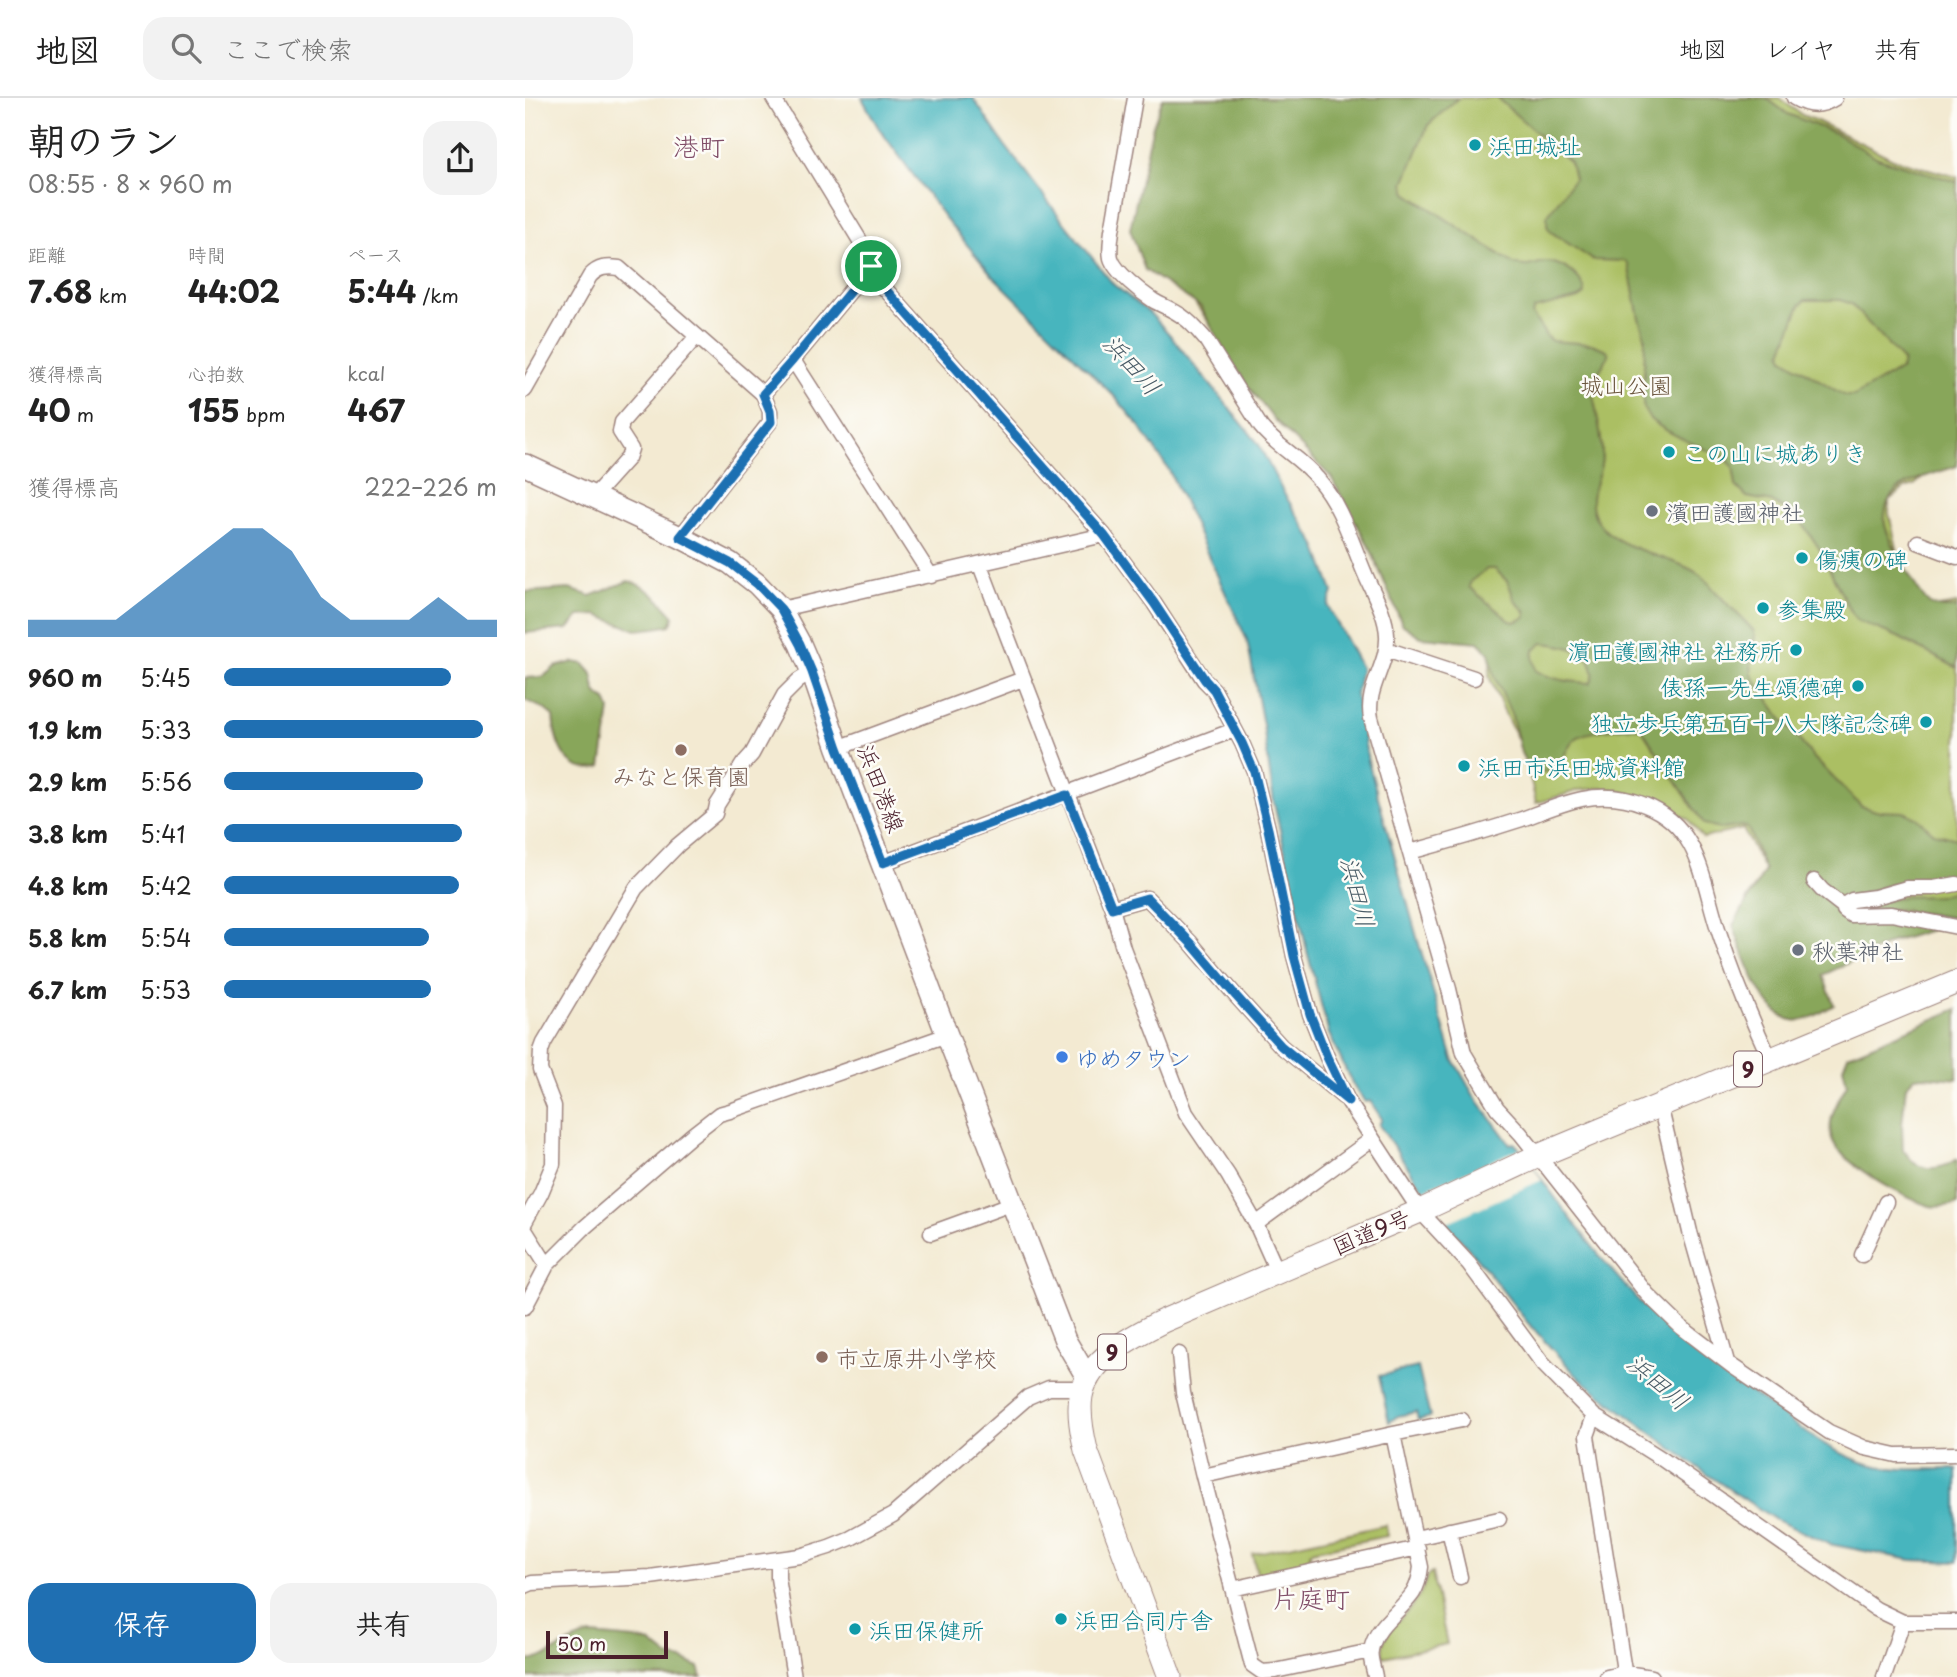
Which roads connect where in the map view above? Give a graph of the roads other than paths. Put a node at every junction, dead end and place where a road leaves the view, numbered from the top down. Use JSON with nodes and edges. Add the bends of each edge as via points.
{"nodes":[{"id":1,"x":773,"y":98,"type":"edge"},
{"id":2,"x":1135,"y":98,"type":"edge"},
{"id":3,"x":1794,"y":98,"type":"edge"},
{"id":4,"x":1835,"y":98,"type":"edge"},
{"id":5,"x":871,"y":266,"type":"junction"},
{"id":6,"x":697,"y":336,"type":"junction"},
{"id":7,"x":793,"y":360,"type":"junction"},
{"id":8,"x":525,"y":390,"type":"edge"},
{"id":9,"x":763,"y":394,"type":"junction"},
{"id":10,"x":525,"y":466,"type":"edge"},
{"id":11,"x":593,"y":497,"type":"junction"},
{"id":12,"x":1104,"y":535,"type":"junction"},
{"id":13,"x":680,"y":537,"type":"junction"},
{"id":14,"x":1918,"y":542,"type":"dead end"},
{"id":15,"x":1957,"y":556,"type":"edge"},
{"id":16,"x":980,"y":565,"type":"junction"},
{"id":17,"x":931,"y":576,"type":"junction"},
{"id":18,"x":781,"y":609,"type":"junction"},
{"id":19,"x":1387,"y":651,"type":"junction"},
{"id":20,"x":812,"y":672,"type":"junction"},
{"id":21,"x":1474,"y":678,"type":"dead end"},
{"id":22,"x":1023,"y":679,"type":"junction"},
{"id":23,"x":1234,"y":730,"type":"junction"},
{"id":24,"x":838,"y":748,"type":"junction"},
{"id":25,"x":1067,"y":795,"type":"junction"},
{"id":26,"x":1410,"y":852,"type":"junction"},
{"id":27,"x":883,"y":863,"type":"junction"},
{"id":28,"x":1814,"y":881,"type":"dead end"},
{"id":29,"x":1957,"y":884,"type":"edge"},
{"id":30,"x":1844,"y":907,"type":"junction"},
{"id":31,"x":1112,"y":908,"type":"junction"},
{"id":32,"x":1957,"y":927,"type":"edge"},
{"id":33,"x":1957,"y":982,"type":"edge"},
{"id":34,"x":947,"y":1035,"type":"junction"},
{"id":35,"x":1770,"y":1059,"type":"junction"},
{"id":36,"x":1348,"y":1101,"type":"junction"},
{"id":37,"x":1660,"y":1105,"type":"junction"},
{"id":38,"x":1372,"y":1139,"type":"junction"},
{"id":39,"x":1535,"y":1158,"type":"junction"},
{"id":40,"x":1885,"y":1202,"type":"dead end"},
{"id":41,"x":1011,"y":1204,"type":"junction"},
{"id":42,"x":1426,"y":1208,"type":"junction"},
{"id":43,"x":525,"y":1222,"type":"edge"},
{"id":44,"x":1256,"y":1224,"type":"junction"},
{"id":45,"x":525,"y":1230,"type":"edge"},
{"id":46,"x":932,"y":1233,"type":"dead end"},
{"id":47,"x":1862,"y":1255,"type":"dead end"},
{"id":48,"x":547,"y":1265,"type":"junction"},
{"id":49,"x":1277,"y":1271,"type":"junction"},
{"id":50,"x":525,"y":1307,"type":"edge"},
{"id":51,"x":1179,"y":1354,"type":"dead end"},
{"id":52,"x":1727,"y":1362,"type":"junction"},
{"id":53,"x":1086,"y":1383,"type":"junction"},
{"id":54,"x":1594,"y":1416,"type":"junction"},
{"id":55,"x":1462,"y":1420,"type":"dead end"},
{"id":56,"x":1393,"y":1434,"type":"junction"},
{"id":57,"x":1957,"y":1454,"type":"edge"},
{"id":58,"x":1203,"y":1476,"type":"junction"},
{"id":59,"x":1499,"y":1519,"type":"dead end"},
{"id":60,"x":1449,"y":1530,"type":"junction"},
{"id":61,"x":1417,"y":1543,"type":"junction"},
{"id":62,"x":778,"y":1559,"type":"junction"},
{"id":63,"x":1460,"y":1577,"type":"dead end"},
{"id":64,"x":525,"y":1586,"type":"edge"},
{"id":65,"x":1232,"y":1589,"type":"junction"},
{"id":66,"x":1903,"y":1622,"type":"junction"},
{"id":67,"x":1957,"y":1622,"type":"edge"},
{"id":68,"x":1371,"y":1651,"type":"junction"},
{"id":69,"x":1625,"y":1675,"type":"edge"},
{"id":70,"x":794,"y":1677,"type":"edge"},
{"id":71,"x":1170,"y":1677,"type":"edge"},
{"id":72,"x":1375,"y":1677,"type":"edge"},
{"id":73,"x":1607,"y":1677,"type":"edge"},
{"id":74,"x":1652,"y":1677,"type":"edge"},
{"id":75,"x":1884,"y":1677,"type":"edge"}],
"edges":[{"from":1,"to":5,"type":"street"},
{"from":2,"to":19,"type":"street","via":[[1111,260],[1131,282],[1196,329],[1261,427],[1325,489],[1384,619]]},
{"from":3,"to":4,"type":"street","via":[[1811,106]]},
{"from":5,"to":7,"type":"street"},
{"from":5,"to":12,"type":"street","via":[[879,282]]},
{"from":6,"to":8,"type":"street","via":[[619,268],[603,267],[590,276]]},
{"from":6,"to":9,"type":"street"},
{"from":6,"to":11,"type":"street","via":[[622,422],[620,432],[631,449],[628,458]]},
{"from":7,"to":9,"type":"street"},
{"from":7,"to":17,"type":"street"},
{"from":9,"to":13,"type":"street","via":[[771,422]]},
{"from":10,"to":11,"type":"main road","name":"浜田港線"},
{"from":11,"to":13,"type":"main road","name":"浜田港線"},
{"from":12,"to":16,"type":"street"},
{"from":12,"to":23,"type":"street","via":[[1214,690]]},
{"from":13,"to":18,"type":"main road","name":"浜田港線","via":[[730,563]]},
{"from":14,"to":15,"type":"street"},
{"from":16,"to":17,"type":"street"},
{"from":16,"to":22,"type":"street"},
{"from":17,"to":18,"type":"street"},
{"from":18,"to":20,"type":"main road","name":"浜田港線"},
{"from":19,"to":21,"type":"street"},
{"from":19,"to":26,"type":"street","via":[[1369,709]]},
{"from":20,"to":24,"type":"main road","name":"浜田港線"},
{"from":20,"to":43,"type":"street","via":[[784,695],[715,814],[636,888],[544,1043],[540,1070],[554,1106],[553,1164]]},
{"from":22,"to":24,"type":"street"},
{"from":22,"to":25,"type":"street"},
{"from":23,"to":25,"type":"street"},
{"from":23,"to":36,"type":"street","via":[[1254,771],[1310,1014]]},
{"from":24,"to":27,"type":"main road","name":"浜田港線"},
{"from":25,"to":27,"type":"street"},
{"from":25,"to":31,"type":"street"},
{"from":26,"to":35,"type":"street","via":[[1581,799],[1621,798],[1654,808],[1679,827],[1697,858],[1718,931]]},
{"from":26,"to":39,"type":"street","via":[[1464,1053]]},
{"from":27,"to":34,"type":"main road","name":"浜田港線"},
{"from":28,"to":30,"type":"street"},
{"from":29,"to":30,"type":"street","via":[[1907,888],[1852,900]]},
{"from":30,"to":32,"type":"street","via":[[1850,915],[1891,914]]},
{"from":31,"to":36,"type":"street","via":[[1147,898],[1281,1046]]},
{"from":31,"to":44,"type":"street","via":[[1186,1113]]},
{"from":33,"to":35,"type":"highway","name":"国道9号","number":"9"},
{"from":34,"to":41,"type":"main road","name":"浜田港線"},
{"from":34,"to":48,"type":"street","via":[[719,1114],[668,1154]]},
{"from":35,"to":37,"type":"highway","name":"国道9号","number":"9"},
{"from":36,"to":38,"type":"street"},
{"from":37,"to":39,"type":"highway","name":"国道9号","number":"9"},
{"from":37,"to":52,"type":"street"},
{"from":38,"to":42,"type":"street"},
{"from":38,"to":44,"type":"street"},
{"from":39,"to":42,"type":"highway","name":"国道9号","number":"9"},
{"from":39,"to":52,"type":"street","via":[[1647,1294]]},
{"from":40,"to":47,"type":"street"},
{"from":41,"to":46,"type":"street"},
{"from":41,"to":53,"type":"main road","name":"浜田港線"},
{"from":42,"to":49,"type":"highway","name":"国道9号","number":"9"},
{"from":42,"to":54,"type":"street","via":[[1543,1364]]},
{"from":44,"to":49,"type":"street"},
{"from":45,"to":48,"type":"street"},
{"from":48,"to":50,"type":"street"},
{"from":49,"to":53,"type":"highway","name":"国道9号","number":"9","via":[[1136,1335],[1108,1356]]},
{"from":51,"to":58,"type":"street","via":[[1183,1393]]},
{"from":52,"to":57,"type":"street","via":[[1829,1432],[1865,1448],[1896,1455]]},
{"from":53,"to":62,"type":"street","via":[[1049,1388],[1027,1397],[893,1515],[829,1547]]},
{"from":53,"to":71,"type":"highway","number":"9","via":[[1081,1396],[1086,1450]]},
{"from":54,"to":66,"type":"street","via":[[1876,1609]]},
{"from":54,"to":69,"type":"street","via":[[1587,1436]]},
{"from":55,"to":56,"type":"street"},
{"from":56,"to":58,"type":"street"},
{"from":56,"to":61,"type":"street"},
{"from":58,"to":65,"type":"street"},
{"from":59,"to":60,"type":"street"},
{"from":60,"to":61,"type":"street"},
{"from":60,"to":63,"type":"street"},
{"from":61,"to":65,"type":"street"},
{"from":61,"to":68,"type":"street","via":[[1421,1567],[1417,1586],[1384,1624]]},
{"from":62,"to":64,"type":"street","via":[[650,1577]]},
{"from":62,"to":70,"type":"street"},
{"from":65,"to":68,"type":"street","via":[[1249,1659],[1262,1672]]},
{"from":66,"to":67,"type":"street"},
{"from":66,"to":75,"type":"street"},
{"from":68,"to":72,"type":"street"},
{"from":69,"to":73,"type":"street"},
{"from":69,"to":74,"type":"street"}]}
